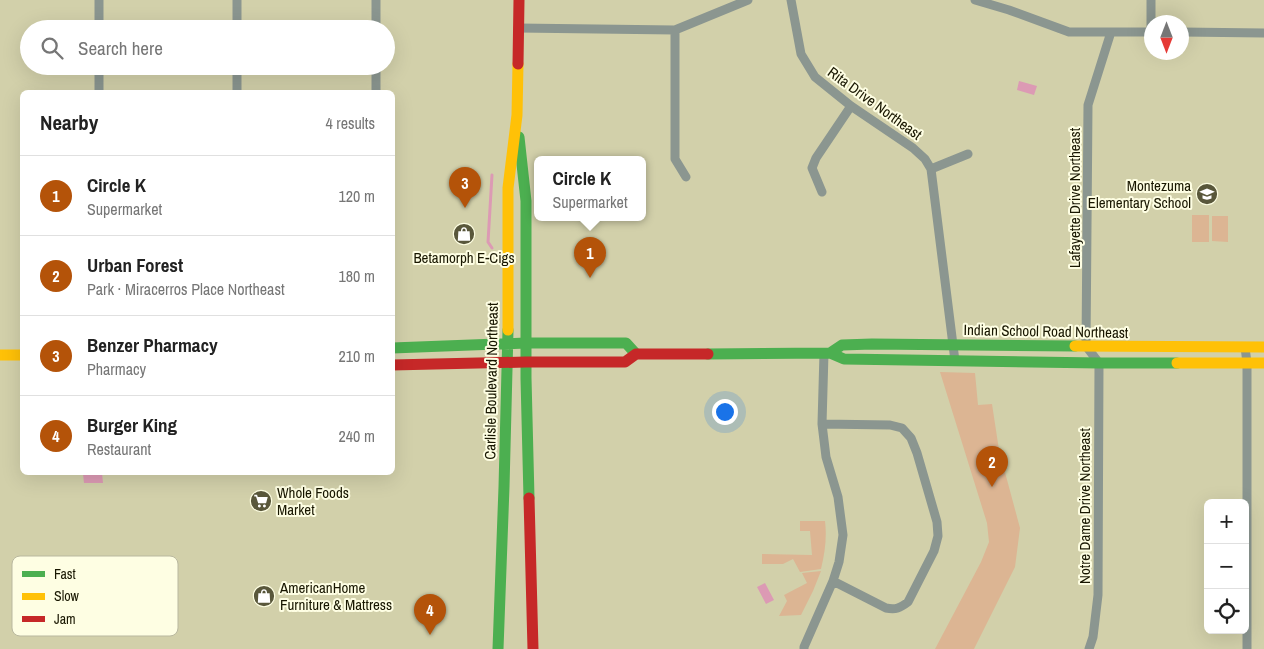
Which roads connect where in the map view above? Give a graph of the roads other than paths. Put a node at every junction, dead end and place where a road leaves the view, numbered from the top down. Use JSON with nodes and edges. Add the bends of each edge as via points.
{"nodes":[{"id":1,"x":99,"y":0,"type":"edge"},
{"id":2,"x":237,"y":0,"type":"edge"},
{"id":3,"x":376,"y":0,"type":"edge"},
{"id":4,"x":519,"y":0,"type":"edge"},
{"id":5,"x":748,"y":0,"type":"edge"},
{"id":6,"x":790,"y":0,"type":"edge"},
{"id":7,"x":975,"y":0,"type":"edge"},
{"id":8,"x":1009,"y":0,"type":"edge"},
{"id":9,"x":1151,"y":0,"type":"edge"},
{"id":10,"x":1009,"y":10,"type":"junction"},
{"id":11,"x":1151,"y":15,"type":"edge"},
{"id":12,"x":99,"y":20,"type":"edge"},
{"id":13,"x":237,"y":20,"type":"edge"},
{"id":14,"x":376,"y":20,"type":"edge"},
{"id":15,"x":518,"y":28,"type":"junction"},
{"id":16,"x":675,"y":30,"type":"junction"},
{"id":17,"x":1111,"y":32,"type":"junction"},
{"id":18,"x":1144,"y":32,"type":"edge"},
{"id":19,"x":1189,"y":32,"type":"edge"},
{"id":20,"x":1264,"y":33,"type":"edge"},
{"id":21,"x":99,"y":75,"type":"edge"},
{"id":22,"x":237,"y":75,"type":"edge"},
{"id":23,"x":376,"y":75,"type":"edge"},
{"id":24,"x":99,"y":90,"type":"edge"},
{"id":25,"x":237,"y":90,"type":"edge"},
{"id":26,"x":376,"y":90,"type":"edge"},
{"id":27,"x":851,"y":106,"type":"junction"},
{"id":28,"x":517,"y":115,"type":"junction"},
{"id":29,"x":968,"y":154,"type":"dead end"},
{"id":30,"x":931,"y":169,"type":"junction"},
{"id":31,"x":686,"y":177,"type":"dead end"},
{"id":32,"x":822,"y":192,"type":"dead end"},
{"id":33,"x":508,"y":343,"type":"junction"},
{"id":34,"x":526,"y":343,"type":"junction"},
{"id":35,"x":953,"y":344,"type":"junction"},
{"id":36,"x":1086,"y":346,"type":"junction"},
{"id":37,"x":1246,"y":347,"type":"junction"},
{"id":38,"x":1264,"y":347,"type":"edge"},
{"id":39,"x":395,"y":348,"type":"edge"},
{"id":40,"x":827,"y":353,"type":"junction"},
{"id":41,"x":636,"y":354,"type":"junction"},
{"id":42,"x":0,"y":355,"type":"edge"},
{"id":43,"x":20,"y":356,"type":"edge"},
{"id":44,"x":955,"y":361,"type":"junction"},
{"id":45,"x":507,"y":362,"type":"junction"},
{"id":46,"x":526,"y":362,"type":"junction"},
{"id":47,"x":1099,"y":362,"type":"junction"},
{"id":48,"x":1247,"y":363,"type":"junction"},
{"id":49,"x":1264,"y":363,"type":"edge"},
{"id":50,"x":395,"y":365,"type":"edge"},
{"id":51,"x":822,"y":424,"type":"junction"},
{"id":52,"x":833,"y":581,"type":"junction"},
{"id":53,"x":498,"y":649,"type":"edge"},
{"id":54,"x":533,"y":649,"type":"edge"},
{"id":55,"x":804,"y":649,"type":"edge"},
{"id":56,"x":1089,"y":649,"type":"edge"},
{"id":57,"x":1248,"y":649,"type":"edge"}],
"edges":[{"from":1,"to":12,"type":"street"},
{"from":2,"to":13,"type":"street"},
{"from":3,"to":14,"type":"street"},
{"from":4,"to":15,"type":"street","name":"Carlisle Boulevard Northeast"},
{"from":5,"to":16,"type":"street"},
{"from":6,"to":27,"type":"street","name":"Rita Drive Northeast","via":[[800,54],[815,76]]},
{"from":7,"to":10,"type":"street"},
{"from":8,"to":10,"type":"street"},
{"from":9,"to":11,"type":"street"},
{"from":10,"to":17,"type":"street","via":[[1069,32]]},
{"from":15,"to":16,"type":"street"},
{"from":15,"to":28,"type":"street","name":"Carlisle Boulevard Northeast"},
{"from":16,"to":31,"type":"street","via":[[675,159]]},
{"from":17,"to":18,"type":"street"},
{"from":17,"to":36,"type":"street","name":"Lafayette Drive Northeast","via":[[1088,105]]},
{"from":19,"to":20,"type":"street"},
{"from":21,"to":24,"type":"street"},
{"from":22,"to":25,"type":"street"},
{"from":23,"to":26,"type":"street"},
{"from":27,"to":30,"type":"street","name":"Rita Drive Northeast","via":[[913,148]]},
{"from":27,"to":32,"type":"street","via":[[812,168]]},
{"from":28,"to":33,"type":"street","name":"Carlisle Boulevard Northeast","via":[[508,188]]},
{"from":28,"to":34,"type":"street","name":"Carlisle Boulevard Northeast","via":[[526,201]]},
{"from":29,"to":30,"type":"street"},
{"from":30,"to":35,"type":"street"},
{"from":33,"to":34,"type":"street","name":"Indian School Road Northeast"},
{"from":33,"to":39,"type":"street","name":"Indian School Road Northeast"},
{"from":33,"to":45,"type":"street","name":"Carlisle Boulevard Northeast"},
{"from":34,"to":41,"type":"street","name":"Indian School Road Northeast","via":[[626,343]]},
{"from":34,"to":46,"type":"street","name":"Carlisle Boulevard Northeast"},
{"from":35,"to":36,"type":"street","name":"Indian School Road Northeast"},
{"from":35,"to":40,"type":"street","name":"Indian School Road Northeast","via":[[842,345]]},
{"from":35,"to":44,"type":"street"},
{"from":36,"to":37,"type":"street","name":"Indian School Road Northeast"},
{"from":36,"to":47,"type":"street"},
{"from":37,"to":38,"type":"street","name":"Indian School Road Northeast"},
{"from":37,"to":48,"type":"street"},
{"from":40,"to":41,"type":"street","name":"Indian School Road Northeast"},
{"from":40,"to":44,"type":"street","name":"Indian School Road Northeast","via":[[844,359]]},
{"from":40,"to":51,"type":"street"},
{"from":41,"to":46,"type":"street","name":"Indian School Road Northeast","via":[[625,362]]},
{"from":42,"to":43,"type":"street"},
{"from":44,"to":47,"type":"street","name":"Indian School Road Northeast"},
{"from":45,"to":46,"type":"street","name":"Indian School Road Northeast"},
{"from":45,"to":50,"type":"street","name":"Indian School Road Northeast"},
{"from":45,"to":53,"type":"street","name":"Carlisle Boulevard Northeast"},
{"from":46,"to":54,"type":"street","name":"Carlisle Boulevard Northeast"},
{"from":47,"to":48,"type":"street","name":"Indian School Road Northeast"},
{"from":47,"to":56,"type":"street","name":"Notre Dame Drive Northeast","via":[[1098,595],[1094,637]]},
{"from":48,"to":49,"type":"street","name":"Indian School Road Northeast"},
{"from":48,"to":57,"type":"street"},
{"from":51,"to":52,"type":"street","via":[[843,535]]},
{"from":51,"to":52,"type":"street","via":[[902,428],[911,438],[917,453],[938,536],[934,551],[908,602],[902,607],[886,608]]},
{"from":52,"to":55,"type":"street"}]}
